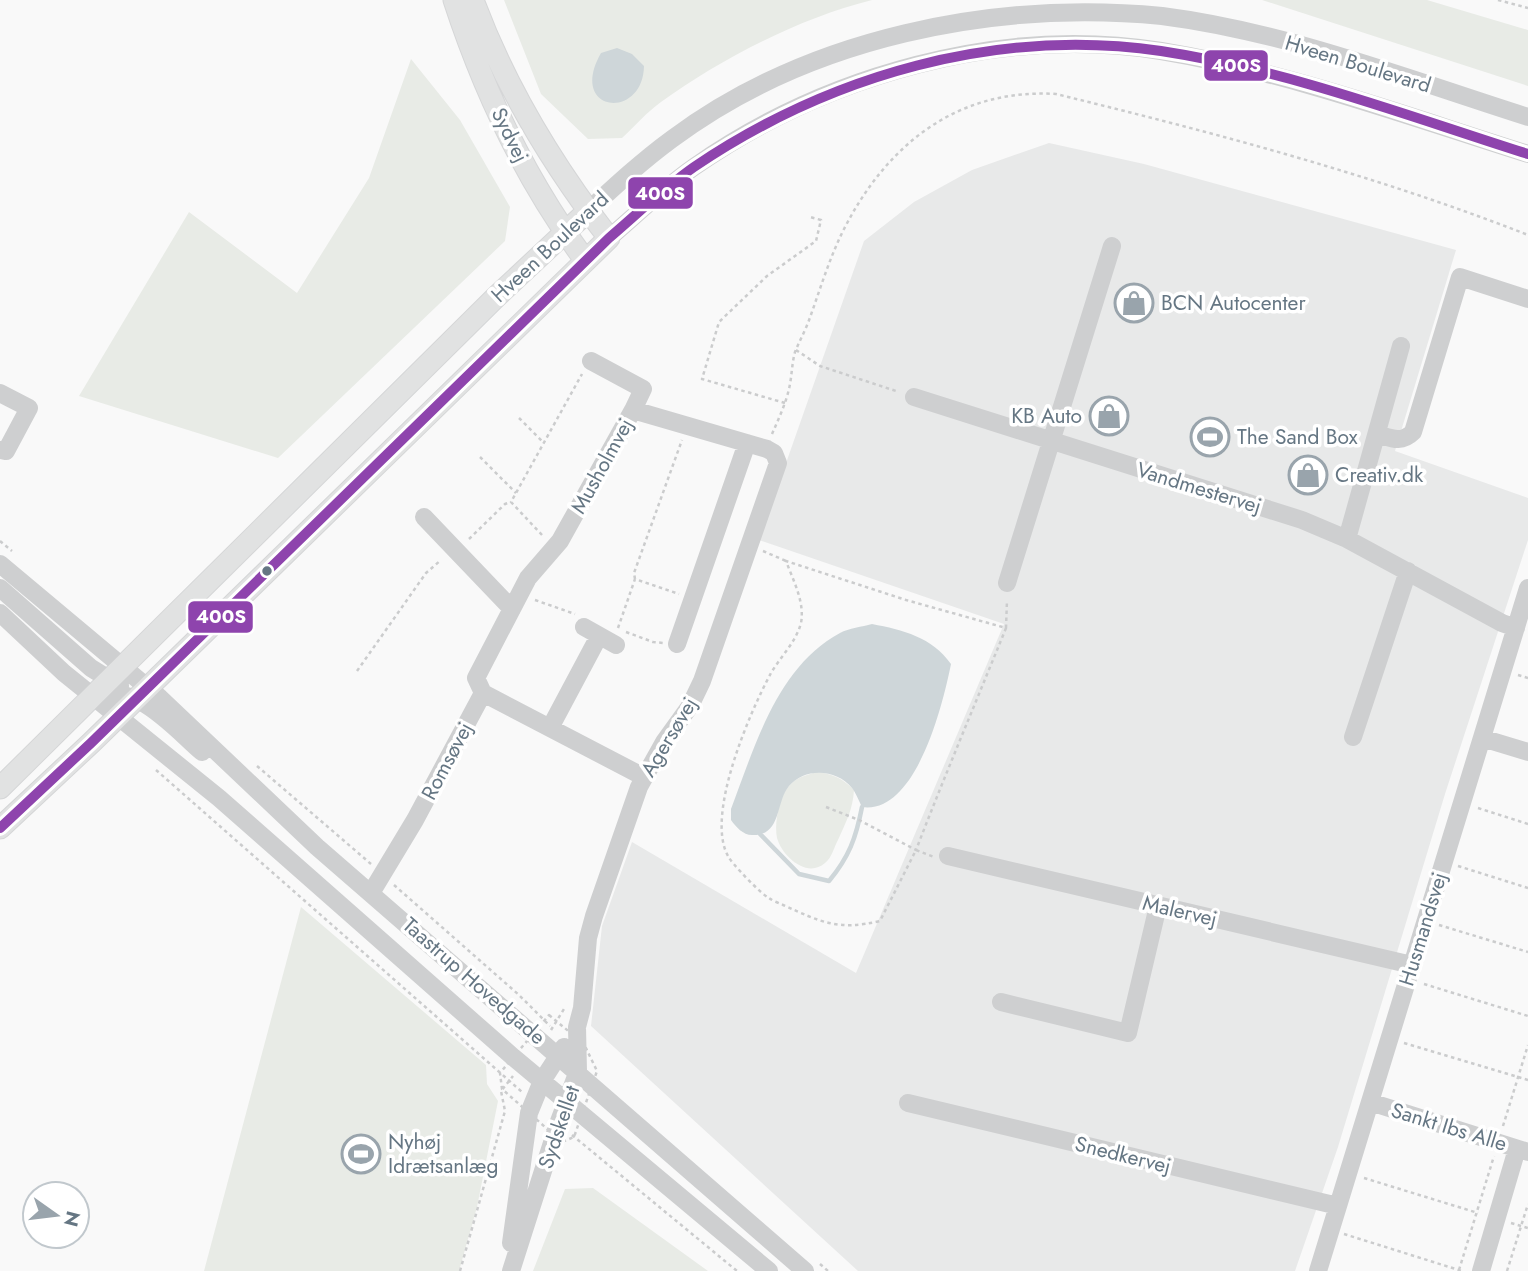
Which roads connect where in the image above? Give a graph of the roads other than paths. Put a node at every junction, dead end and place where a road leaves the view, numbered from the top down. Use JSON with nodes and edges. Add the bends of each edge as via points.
{"nodes":[{"id":1,"x":454,"y":0,"type":"edge"},
{"id":2,"x":472,"y":0,"type":"edge"},
{"id":3,"x":1393,"y":74,"type":"junction"},
{"id":4,"x":1528,"y":104,"type":"edge"},
{"id":5,"x":1528,"y":117,"type":"edge"},
{"id":6,"x":1528,"y":154,"type":"edge"},
{"id":7,"x":588,"y":211,"type":"junction"},
{"id":8,"x":564,"y":232,"type":"junction"},
{"id":9,"x":609,"y":238,"type":"junction"},
{"id":10,"x":1112,"y":246,"type":"dead end"},
{"id":11,"x":585,"y":260,"type":"junction"},
{"id":12,"x":1528,"y":299,"type":"edge"},
{"id":13,"x":1401,"y":346,"type":"dead end"},
{"id":14,"x":591,"y":361,"type":"road end"},
{"id":15,"x":0,"y":393,"type":"edge"},
{"id":16,"x":914,"y":397,"type":"road end"},
{"id":17,"x":633,"y":410,"type":"junction"},
{"id":18,"x":1377,"y":434,"type":"junction"},
{"id":19,"x":1051,"y":441,"type":"junction"},
{"id":20,"x":747,"y":443,"type":"junction"},
{"id":21,"x":0,"y":450,"type":"edge"},
{"id":22,"x":771,"y":451,"type":"joint"},
{"id":23,"x":424,"y":517,"type":"dead end"},
{"id":24,"x":1347,"y":539,"type":"junction"},
{"id":25,"x":0,"y":564,"type":"edge"},
{"id":26,"x":1408,"y":571,"type":"junction"},
{"id":27,"x":1007,"y":583,"type":"road end"},
{"id":28,"x":0,"y":588,"type":"edge"},
{"id":29,"x":1528,"y":588,"type":"edge"},
{"id":30,"x":512,"y":609,"type":"junction"},
{"id":31,"x":0,"y":613,"type":"edge"},
{"id":32,"x":1516,"y":628,"type":"junction"},
{"id":33,"x":617,"y":637,"type":"road end"},
{"id":34,"x":677,"y":644,"type":"road end"},
{"id":35,"x":117,"y":674,"type":"junction"},
{"id":36,"x":141,"y":693,"type":"junction"},
{"id":37,"x":484,"y":693,"type":"junction"},
{"id":38,"x":93,"y":697,"type":"junction"},
{"id":39,"x":117,"y":716,"type":"junction"},
{"id":40,"x":550,"y":727,"type":"junction"},
{"id":41,"x":1353,"y":737,"type":"dead end"},
{"id":42,"x":1482,"y":738,"type":"junction"},
{"id":43,"x":1528,"y":752,"type":"edge"},
{"id":44,"x":644,"y":777,"type":"junction"},
{"id":45,"x":0,"y":788,"type":"edge"},
{"id":46,"x":0,"y":828,"type":"edge"},
{"id":47,"x":948,"y":856,"type":"road end"},
{"id":48,"x":371,"y":893,"type":"junction"},
{"id":49,"x":1158,"y":906,"type":"junction"},
{"id":50,"x":1410,"y":972,"type":"junction"},
{"id":51,"x":1001,"y":1002,"type":"dead end"},
{"id":52,"x":577,"y":1027,"type":"joint"},
{"id":53,"x":567,"y":1050,"type":"junction"},
{"id":54,"x":578,"y":1071,"type":"junction"},
{"id":55,"x":542,"y":1081,"type":"junction"},
{"id":56,"x":566,"y":1102,"type":"junction"},
{"id":57,"x":1370,"y":1102,"type":"junction"},
{"id":58,"x":908,"y":1103,"type":"dead end"},
{"id":59,"x":1523,"y":1151,"type":"edge"},
{"id":60,"x":1338,"y":1206,"type":"junction"},
{"id":61,"x":812,"y":1267,"type":"edge"},
{"id":62,"x":509,"y":1271,"type":"edge"},
{"id":63,"x":769,"y":1271,"type":"edge"},
{"id":64,"x":1318,"y":1271,"type":"edge"},
{"id":65,"x":1481,"y":1271,"type":"edge"}],
"edges":[{"from":1,"to":8,"type":"main road","name":"Sydvej","via":[[472,55],[514,145]]},
{"from":2,"to":7,"type":"main road","name":"Sydvej","via":[[508,79]]},
{"from":3,"to":4,"type":"street"},
{"from":3,"to":5,"type":"street","name":"Hveen Boulevard"},
{"from":3,"to":7,"type":"street","name":"Hveen Boulevard","via":[[1233,28],[1163,16],[1050,10],[988,15],[854,46],[768,82],[674,138]]},
{"from":6,"to":9,"type":"street","name":"Hveen Boulevard","via":[[1225,63],[1116,46],[992,51],[868,79],[782,114],[694,167]]},
{"from":7,"to":8,"type":"main road","name":"Hveen Boulevard"},
{"from":7,"to":9,"type":"main road","name":"Sydvej"},
{"from":8,"to":11,"type":"main road","name":"Sydvej"},
{"from":8,"to":35,"type":"main road","name":"Hveen Boulevard"},
{"from":9,"to":11,"type":"main road","name":"Hveen Boulevard"},
{"from":10,"to":19,"type":"street"},
{"from":11,"to":36,"type":"main road","name":"Hveen Boulevard"},
{"from":12,"to":18,"type":"street","via":[[1460,277],[1413,432],[1398,441]]},
{"from":13,"to":18,"type":"street"},
{"from":14,"to":17,"type":"street","via":[[643,389]]},
{"from":15,"to":21,"type":"street","via":[[29,408],[6,451]]},
{"from":16,"to":19,"type":"street","name":"Vandmestervej"},
{"from":17,"to":20,"type":"street","name":"Musholmvej"},
{"from":17,"to":30,"type":"street","name":"Musholmvej","via":[[554,548],[528,578]]},
{"from":18,"to":24,"type":"street"},
{"from":19,"to":24,"type":"street","name":"Vandmestervej","via":[[1302,520]]},
{"from":19,"to":27,"type":"street"},
{"from":20,"to":22,"type":"street","name":"Musholmvej"},
{"from":20,"to":34,"type":"street"},
{"from":22,"to":44,"type":"street","name":"Agersøvej","via":[[778,463],[702,681]]},
{"from":23,"to":30,"type":"street"},
{"from":24,"to":26,"type":"street","name":"Vandmestervej"},
{"from":25,"to":35,"type":"street"},
{"from":26,"to":32,"type":"street","name":"Vandmestervej"},
{"from":26,"to":41,"type":"street"},
{"from":28,"to":35,"type":"street","via":[[91,668]]},
{"from":29,"to":32,"type":"street","name":"Husmandsvej"},
{"from":30,"to":37,"type":"street","name":"Musholmvej","via":[[476,678]]},
{"from":31,"to":38,"type":"street","name":"Taastrup Hovedgade"},
{"from":32,"to":42,"type":"street","name":"Husmandsvej"},
{"from":33,"to":40,"type":"street","via":[[593,626]]},
{"from":35,"to":36,"type":"street","name":"Taastrup Hovedgade"},
{"from":35,"to":38,"type":"main road","name":"Hveen Boulevard"},
{"from":36,"to":38,"type":"street","via":[[106,692]]},
{"from":36,"to":39,"type":"main road","name":"Hveen Boulevard"},
{"from":36,"to":48,"type":"street","name":"Taastrup Hovedgade","via":[[162,718]]},
{"from":37,"to":40,"type":"street"},
{"from":37,"to":48,"type":"street","name":"Romsøvej"},
{"from":38,"to":39,"type":"street","name":"Taastrup Hovedgade"},
{"from":38,"to":45,"type":"main road","name":"Hveen Boulevard"},
{"from":39,"to":46,"type":"main road","name":"Hveen Boulevard"},
{"from":39,"to":55,"type":"street","name":"Taastrup Hovedgade","via":[[248,822]]},
{"from":40,"to":44,"type":"street"},
{"from":42,"to":43,"type":"street"},
{"from":42,"to":50,"type":"street","name":"Husmandsvej"},
{"from":44,"to":52,"type":"street","name":"Agersøvej","via":[[588,938]]},
{"from":47,"to":49,"type":"street","name":"Malervej"},
{"from":48,"to":53,"type":"street","name":"Taastrup Hovedgade"},
{"from":49,"to":50,"type":"street","name":"Malervej"},
{"from":49,"to":51,"type":"street","via":[[1128,1033]]},
{"from":50,"to":57,"type":"street","name":"Husmandsvej"},
{"from":52,"to":53,"type":"street","name":"Sydskellet"},
{"from":53,"to":54,"type":"street","name":"Taastrup Hovedgade"},
{"from":53,"to":55,"type":"street","name":"Sydskellet"},
{"from":54,"to":56,"type":"street","name":"Sydskellet"},
{"from":54,"to":61,"type":"street","name":"Taastrup Hovedgade"},
{"from":55,"to":56,"type":"street","name":"Taastrup Hovedgade"},
{"from":55,"to":62,"type":"street","name":"Sydskellet","via":[[531,1108]]},
{"from":56,"to":62,"type":"street","name":"Sydskellet"},
{"from":56,"to":63,"type":"street","name":"Taastrup Hovedgade"},
{"from":57,"to":59,"type":"street","name":"Sankt Ibs Alle"},
{"from":57,"to":60,"type":"street","name":"Husmandsvej"},
{"from":58,"to":60,"type":"street","name":"Snedkervej"},
{"from":59,"to":65,"type":"street"},
{"from":60,"to":64,"type":"street","name":"Husmandsvej"}]}
